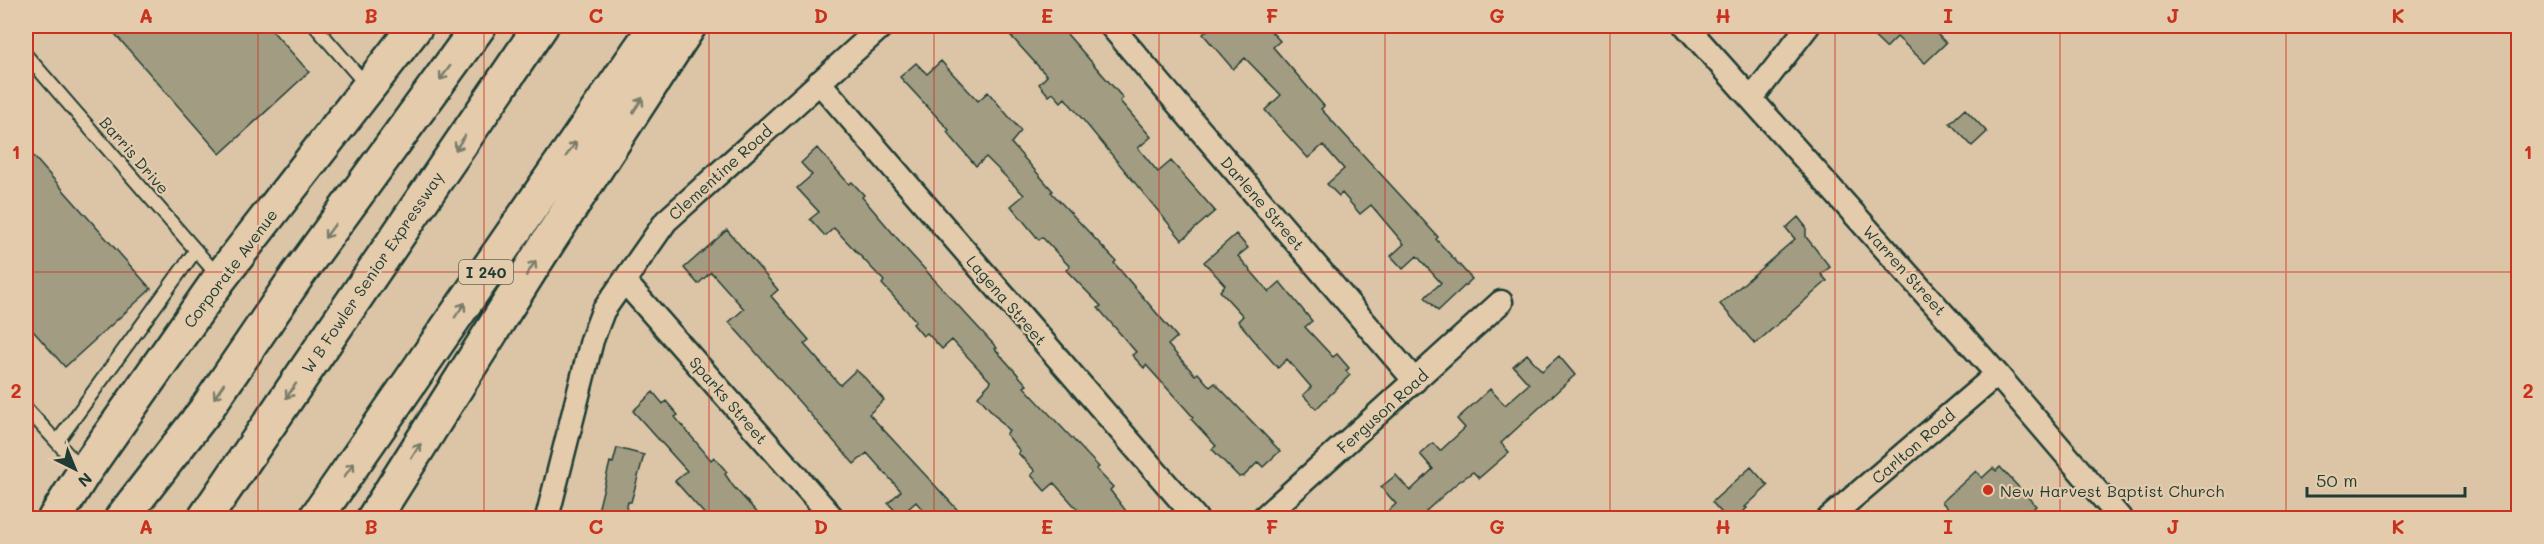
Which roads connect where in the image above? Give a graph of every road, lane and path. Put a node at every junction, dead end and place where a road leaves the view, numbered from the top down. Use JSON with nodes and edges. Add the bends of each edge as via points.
{"nodes":[{"id":1,"x":315,"y":26,"type":"edge"},
{"id":2,"x":416,"y":26,"type":"edge"},
{"id":3,"x":479,"y":26,"type":"edge"},
{"id":4,"x":541,"y":26,"type":"edge"},
{"id":5,"x":656,"y":26,"type":"edge"},
{"id":6,"x":689,"y":26,"type":"edge"},
{"id":7,"x":882,"y":26,"type":"edge"},
{"id":8,"x":1111,"y":26,"type":"edge"},
{"id":9,"x":1686,"y":26,"type":"edge"},
{"id":10,"x":1808,"y":26,"type":"edge"},
{"id":11,"x":26,"y":55,"type":"edge"},
{"id":12,"x":819,"y":82,"type":"junction"},
{"id":13,"x":368,"y":88,"type":"junction"},
{"id":14,"x":1752,"y":98,"type":"junction"},
{"id":15,"x":196,"y":250,"type":"junction"},
{"id":16,"x":220,"y":278,"type":"junction"},
{"id":17,"x":625,"y":282,"type":"junction"},
{"id":18,"x":1501,"y":302,"type":"dead end"},
{"id":19,"x":1998,"y":374,"type":"junction"},
{"id":20,"x":1415,"y":381,"type":"junction"},
{"id":21,"x":26,"y":408,"type":"edge"},
{"id":22,"x":57,"y":442,"type":"junction"},
{"id":23,"x":84,"y":472,"type":"junction"},
{"id":24,"x":55,"y":519,"type":"edge"},
{"id":25,"x":122,"y":519,"type":"edge"},
{"id":26,"x":205,"y":519,"type":"edge"},
{"id":27,"x":316,"y":519,"type":"edge"},
{"id":28,"x":374,"y":519,"type":"edge"},
{"id":29,"x":547,"y":519,"type":"edge"},
{"id":30,"x":833,"y":519,"type":"edge"},
{"id":31,"x":1196,"y":519,"type":"edge"},
{"id":32,"x":1263,"y":519,"type":"edge"},
{"id":33,"x":1829,"y":519,"type":"edge"},
{"id":34,"x":2120,"y":519,"type":"edge"}],
"edges":[{"from":1,"to":13,"type":"lane"},
{"from":2,"to":13,"type":"main road","name":"Corporate Avenue"},
{"from":3,"to":25,"type":"main road","one_way":true,"via":[[297,276],[205,411]]},
{"from":4,"to":26,"type":"main road","name":"W B Fowler Senior Expressway","one_way":true},
{"from":27,"to":5,"type":"main road","number":"I 240","one_way":true},
{"from":28,"to":6,"type":"main road","one_way":true},
{"from":7,"to":12,"type":"street","name":"Clementine Road"},
{"from":8,"to":20,"type":"street","name":"Darlene Street"},
{"from":9,"to":14,"type":"street","name":"Warren Street"},
{"from":10,"to":14,"type":"street"},
{"from":11,"to":15,"type":"lane","name":"Barris Drive"},
{"from":12,"to":17,"type":"street","name":"Clementine Road","via":[[666,221]]},
{"from":12,"to":31,"type":"street","name":"Lagena Street"},
{"from":13,"to":16,"type":"main road","name":"Corporate Avenue"},
{"from":14,"to":19,"type":"street","name":"Warren Street"},
{"from":15,"to":16,"type":"lane","name":"Barris Drive"},
{"from":15,"to":22,"type":"lane"},
{"from":16,"to":23,"type":"main road","name":"Corporate Avenue"},
{"from":17,"to":29,"type":"street","name":"Clementine Road","via":[[603,311],[592,340]]},
{"from":17,"to":30,"type":"street","name":"Sparks Street"},
{"from":18,"to":20,"type":"street","name":"Ferguson Road"},
{"from":19,"to":33,"type":"street","name":"Carlton Road"},
{"from":19,"to":34,"type":"street","name":"Warren Street"},
{"from":20,"to":32,"type":"street","name":"Ferguson Road"},
{"from":21,"to":22,"type":"lane"},
{"from":22,"to":23,"type":"lane"},
{"from":23,"to":24,"type":"main road","name":"Corporate Avenue"}]}
